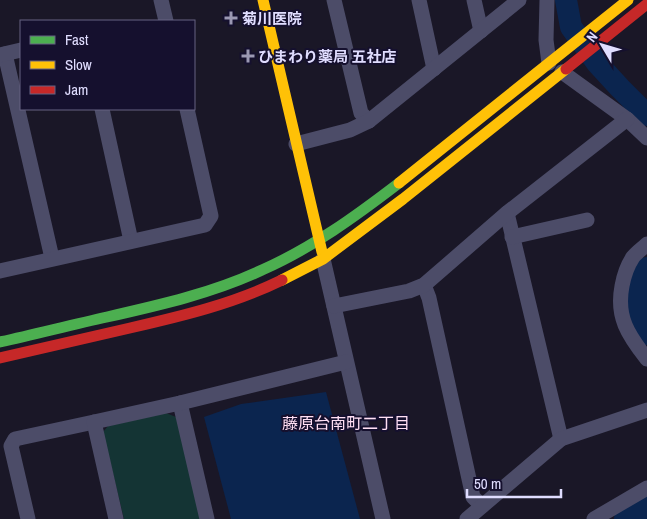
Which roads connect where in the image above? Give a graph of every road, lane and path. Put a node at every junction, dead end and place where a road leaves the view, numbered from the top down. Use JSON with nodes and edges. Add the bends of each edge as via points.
{"nodes":[{"id":1,"x":161,"y":0,"type":"edge"},
{"id":2,"x":262,"y":0,"type":"edge"},
{"id":3,"x":334,"y":0,"type":"edge"},
{"id":4,"x":419,"y":0,"type":"edge"},
{"id":5,"x":474,"y":0,"type":"edge"},
{"id":6,"x":518,"y":0,"type":"edge"},
{"id":7,"x":547,"y":0,"type":"edge"},
{"id":8,"x":628,"y":0,"type":"edge"},
{"id":9,"x":647,"y":4,"type":"edge"},
{"id":10,"x":160,"y":20,"type":"edge"},
{"id":11,"x":481,"y":31,"type":"junction"},
{"id":12,"x":20,"y":50,"type":"edge"},
{"id":13,"x":2,"y":54,"type":"edge"},
{"id":14,"x":549,"y":63,"type":"junction"},
{"id":15,"x":434,"y":69,"type":"junction"},
{"id":16,"x":562,"y":72,"type":"junction"},
{"id":17,"x":102,"y":110,"type":"edge"},
{"id":18,"x":187,"y":110,"type":"edge"},
{"id":19,"x":627,"y":119,"type":"junction"},
{"id":20,"x":370,"y":121,"type":"junction"},
{"id":21,"x":647,"y":138,"type":"edge"},
{"id":22,"x":296,"y":144,"type":"junction"},
{"id":23,"x":507,"y":213,"type":"junction"},
{"id":24,"x":587,"y":220,"type":"dead end"},
{"id":25,"x":512,"y":237,"type":"junction"},
{"id":26,"x":131,"y":240,"type":"junction"},
{"id":27,"x":320,"y":240,"type":"junction"},
{"id":28,"x":647,"y":244,"type":"edge"},
{"id":29,"x":52,"y":258,"type":"junction"},
{"id":30,"x":323,"y":259,"type":"junction"},
{"id":31,"x":0,"y":271,"type":"edge"},
{"id":32,"x":424,"y":285,"type":"junction"},
{"id":33,"x":334,"y":306,"type":"junction"},
{"id":34,"x":0,"y":342,"type":"edge"},
{"id":35,"x":0,"y":358,"type":"edge"},
{"id":36,"x":647,"y":359,"type":"edge"},
{"id":37,"x":346,"y":362,"type":"junction"},
{"id":38,"x":180,"y":403,"type":"junction"},
{"id":39,"x":647,"y":410,"type":"edge"},
{"id":40,"x":94,"y":422,"type":"junction"},
{"id":41,"x":560,"y":439,"type":"junction"},
{"id":42,"x":647,"y":488,"type":"edge"},
{"id":43,"x":482,"y":506,"type":"junction"},
{"id":44,"x":28,"y":519,"type":"edge"},
{"id":45,"x":116,"y":519,"type":"edge"},
{"id":46,"x":207,"y":519,"type":"edge"},
{"id":47,"x":383,"y":519,"type":"edge"},
{"id":48,"x":468,"y":519,"type":"edge"},
{"id":49,"x":594,"y":519,"type":"edge"}],
"edges":[{"from":1,"to":10,"type":"street"},
{"from":2,"to":22,"type":"street"},
{"from":3,"to":20,"type":"street","via":[[361,114]]},
{"from":4,"to":15,"type":"street"},
{"from":5,"to":11,"type":"street"},
{"from":6,"to":11,"type":"street"},
{"from":7,"to":14,"type":"street"},
{"from":8,"to":14,"type":"street"},
{"from":9,"to":16,"type":"street"},
{"from":11,"to":15,"type":"street"},
{"from":12,"to":13,"type":"street"},
{"from":13,"to":29,"type":"street"},
{"from":14,"to":27,"type":"street","via":[[356,216]]},
{"from":15,"to":20,"type":"street"},
{"from":16,"to":19,"type":"street"},
{"from":16,"to":30,"type":"street"},
{"from":17,"to":26,"type":"street"},
{"from":18,"to":26,"type":"street","via":[[211,216],[205,225]]},
{"from":19,"to":21,"type":"street"},
{"from":19,"to":23,"type":"street"},
{"from":20,"to":22,"type":"street","via":[[350,130]]},
{"from":22,"to":27,"type":"street"},
{"from":23,"to":25,"type":"street"},
{"from":23,"to":32,"type":"street"},
{"from":24,"to":25,"type":"street"},
{"from":25,"to":41,"type":"street"},
{"from":26,"to":29,"type":"street"},
{"from":27,"to":30,"type":"street"},
{"from":27,"to":34,"type":"street","via":[[281,262],[198,294]]},
{"from":28,"to":36,"type":"street","via":[[633,257],[625,271],[620,309],[624,325]]},
{"from":29,"to":31,"type":"street"},
{"from":30,"to":33,"type":"street"},
{"from":30,"to":35,"type":"street","via":[[263,289],[194,313]]},
{"from":32,"to":33,"type":"street"},
{"from":32,"to":43,"type":"street","via":[[473,497]]},
{"from":33,"to":37,"type":"street"},
{"from":37,"to":38,"type":"street"},
{"from":37,"to":47,"type":"street"},
{"from":38,"to":40,"type":"street"},
{"from":38,"to":46,"type":"street"},
{"from":39,"to":41,"type":"street"},
{"from":40,"to":44,"type":"street","via":[[15,439],[11,446]]},
{"from":40,"to":45,"type":"street"},
{"from":41,"to":43,"type":"street"},
{"from":42,"to":49,"type":"street"},
{"from":43,"to":48,"type":"street"}]}
